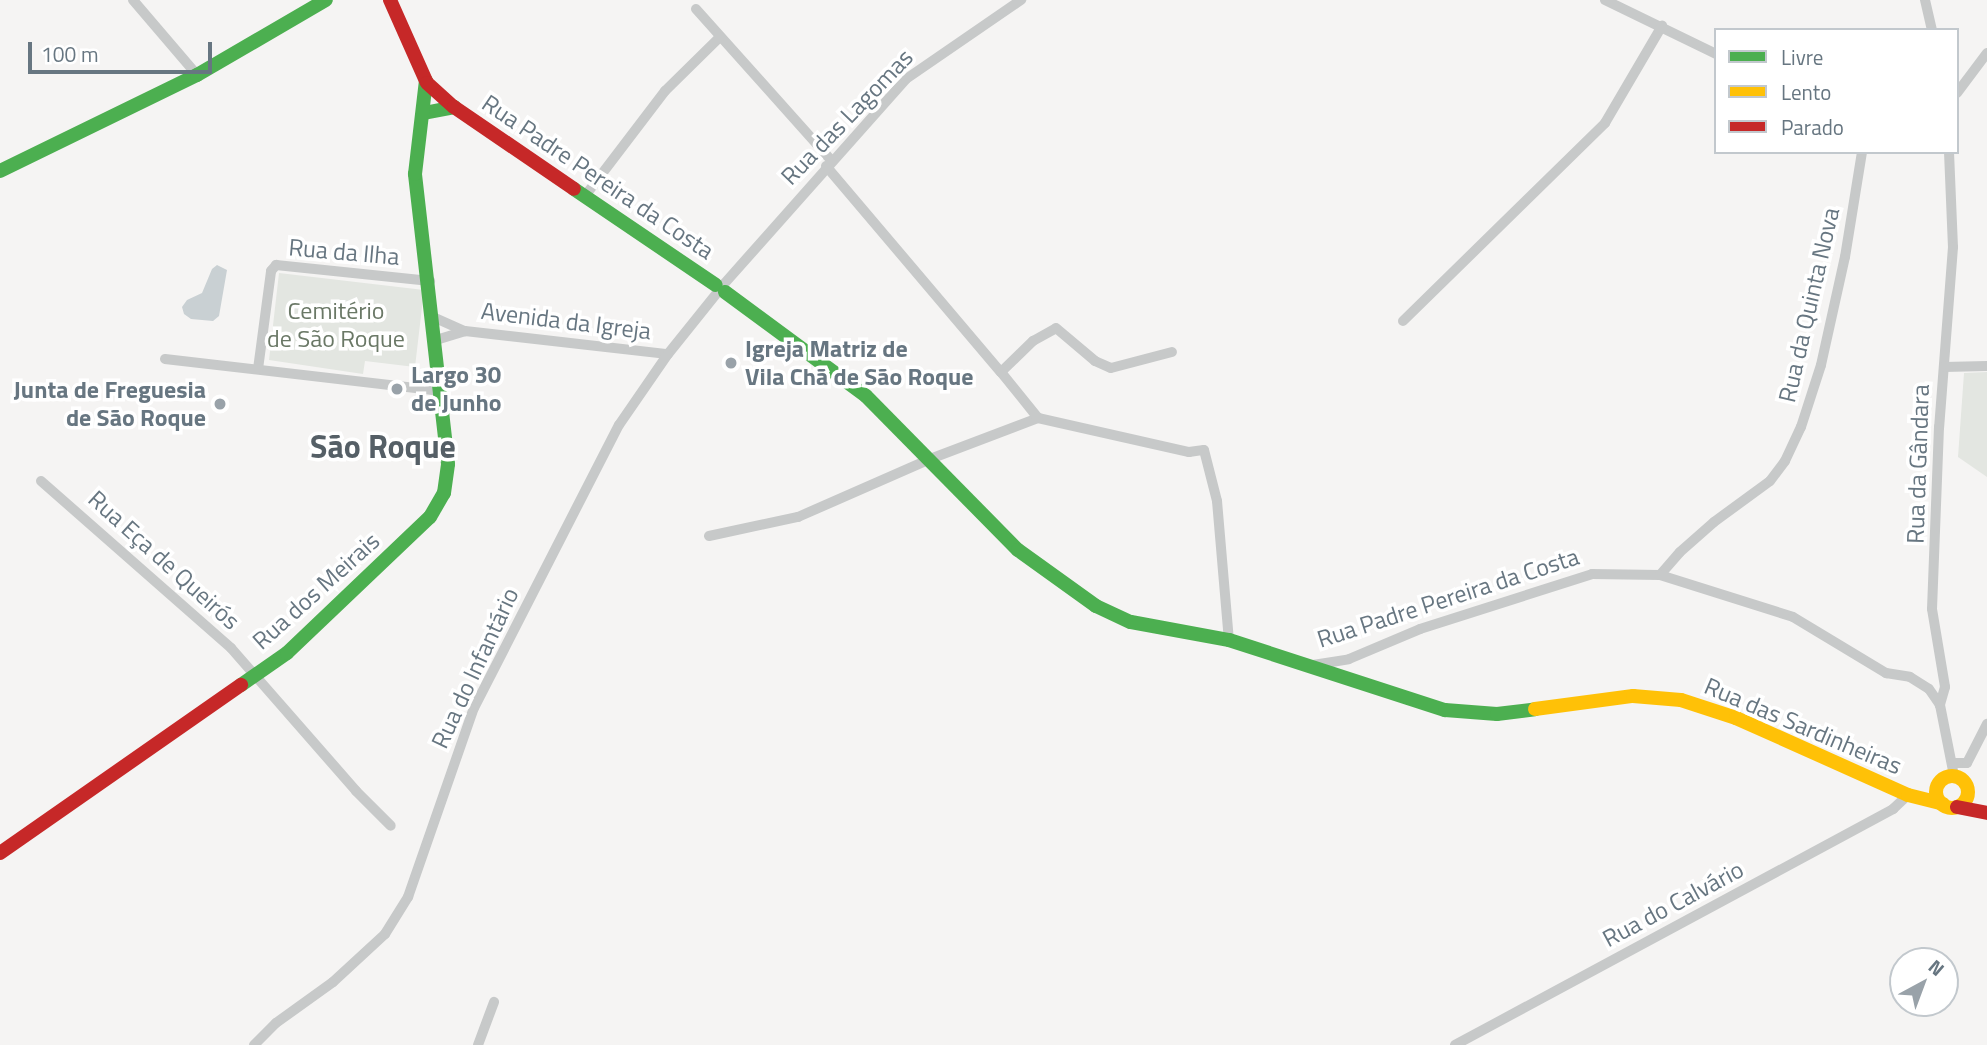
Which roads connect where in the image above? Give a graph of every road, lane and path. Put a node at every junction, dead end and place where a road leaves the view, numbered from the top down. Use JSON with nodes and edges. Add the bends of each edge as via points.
{"nodes":[{"id":1,"x":133,"y":0,"type":"edge"},
{"id":2,"x":326,"y":0,"type":"edge"},
{"id":3,"x":390,"y":0,"type":"edge"},
{"id":4,"x":1605,"y":0,"type":"edge"},
{"id":5,"x":1925,"y":0,"type":"edge"},
{"id":6,"x":1014,"y":2,"type":"edge"},
{"id":7,"x":696,"y":9,"type":"dead end"},
{"id":8,"x":1662,"y":26,"type":"junction"},
{"id":9,"x":1932,"y":28,"type":"edge"},
{"id":10,"x":720,"y":37,"type":"junction"},
{"id":11,"x":1714,"y":53,"type":"edge"},
{"id":12,"x":1987,"y":53,"type":"edge"},
{"id":13,"x":197,"y":75,"type":"junction"},
{"id":14,"x":427,"y":83,"type":"junction"},
{"id":15,"x":1959,"y":90,"type":"edge"},
{"id":16,"x":454,"y":107,"type":"junction"},
{"id":17,"x":424,"y":113,"type":"junction"},
{"id":18,"x":1862,"y":154,"type":"edge"},
{"id":19,"x":1949,"y":154,"type":"edge"},
{"id":20,"x":829,"y":163,"type":"junction"},
{"id":21,"x":0,"y":171,"type":"edge"},
{"id":22,"x":585,"y":196,"type":"junction"},
{"id":23,"x":430,"y":281,"type":"junction"},
{"id":24,"x":721,"y":289,"type":"junction"},
{"id":25,"x":1402,"y":321,"type":"dead end"},
{"id":26,"x":435,"y":328,"type":"junction"},
{"id":27,"x":465,"y":331,"type":"junction"},
{"id":28,"x":1172,"y":352,"type":"dead end"},
{"id":29,"x":668,"y":354,"type":"junction"},
{"id":30,"x":165,"y":359,"type":"dead end"},
{"id":31,"x":1987,"y":366,"type":"edge"},
{"id":32,"x":1944,"y":367,"type":"junction"},
{"id":33,"x":258,"y":369,"type":"junction"},
{"id":34,"x":1001,"y":372,"type":"junction"},
{"id":35,"x":441,"y":391,"type":"junction"},
{"id":36,"x":1038,"y":418,"type":"junction"},
{"id":37,"x":930,"y":459,"type":"junction"},
{"id":38,"x":41,"y":481,"type":"dead end"},
{"id":39,"x":709,"y":536,"type":"dead end"},
{"id":40,"x":1660,"y":575,"type":"junction"},
{"id":41,"x":1229,"y":640,"type":"junction"},
{"id":42,"x":1312,"y":665,"type":"junction"},
{"id":43,"x":254,"y":675,"type":"junction"},
{"id":44,"x":1940,"y":705,"type":"junction"},
{"id":45,"x":1987,"y":724,"type":"edge"},
{"id":46,"x":1954,"y":769,"type":"junction"},
{"id":47,"x":1938,"y":784,"type":"junction"},
{"id":48,"x":1968,"y":793,"type":"junction"},
{"id":49,"x":1908,"y":795,"type":"junction"},
{"id":50,"x":1950,"y":806,"type":"junction"},
{"id":51,"x":1987,"y":812,"type":"edge"},
{"id":52,"x":391,"y":826,"type":"dead end"},
{"id":53,"x":0,"y":853,"type":"edge"},
{"id":54,"x":494,"y":1002,"type":"dead end"},
{"id":55,"x":254,"y":1045,"type":"edge"},
{"id":56,"x":478,"y":1045,"type":"edge"},
{"id":57,"x":1455,"y":1045,"type":"edge"}],
"edges":[{"from":1,"to":13,"type":"street"},
{"from":2,"to":13,"type":"street"},
{"from":3,"to":14,"type":"street"},
{"from":4,"to":8,"type":"street"},
{"from":5,"to":9,"type":"street"},
{"from":6,"to":20,"type":"street","name":"Rua das Lagomas","via":[[906,79]]},
{"from":7,"to":10,"type":"street"},
{"from":8,"to":11,"type":"street"},
{"from":8,"to":25,"type":"street","via":[[1605,123]]},
{"from":10,"to":20,"type":"street"},
{"from":10,"to":22,"type":"street","via":[[687,66]]},
{"from":12,"to":15,"type":"street"},
{"from":13,"to":21,"type":"street"},
{"from":14,"to":16,"type":"street","name":"Rua Padre Pereira da Costa"},
{"from":14,"to":17,"type":"street","name":"Rua dos Meirais"},
{"from":16,"to":17,"type":"street","name":"Rua Padre Pereira da Costa"},
{"from":16,"to":22,"type":"street","name":"Rua Padre Pereira da Costa"},
{"from":17,"to":23,"type":"street","name":"Rua dos Meirais","via":[[415,174]]},
{"from":18,"to":40,"type":"street","name":"Rua da Quinta Nova","via":[[1821,365],[1785,461],[1770,481],[1714,522]]},
{"from":19,"to":32,"type":"street","name":"Rua da Gândara","via":[[1954,247]]},
{"from":20,"to":24,"type":"street","name":"Rua das Lagomas"},
{"from":20,"to":34,"type":"street"},
{"from":22,"to":24,"type":"street","name":"Rua Padre Pereira da Costa"},
{"from":23,"to":26,"type":"street","name":"Rua dos Meirais"},
{"from":23,"to":33,"type":"street","name":"Rua da Ilha","via":[[276,265],[271,271]]},
{"from":24,"to":29,"type":"street","name":"Avenida da Igreja"},
{"from":24,"to":37,"type":"street","name":"Rua Padre Pereira da Costa","via":[[866,396]]},
{"from":26,"to":27,"type":"street","name":"Avenida da Igreja"},
{"from":26,"to":27,"type":"street","name":"Avenida da Igreja"},
{"from":26,"to":35,"type":"street","name":"Rua dos Meirais"},
{"from":27,"to":29,"type":"street","name":"Avenida da Igreja"},
{"from":28,"to":34,"type":"street","via":[[1111,368],[1095,361],[1056,328],[1033,341]]},
{"from":29,"to":55,"type":"street","name":"Rua do Infantário","via":[[620,425],[474,708],[408,897],[384,934]]},
{"from":30,"to":33,"type":"street"},
{"from":31,"to":32,"type":"street"},
{"from":32,"to":44,"type":"street","name":"Rua da Gândara","via":[[1932,609],[1945,687]]},
{"from":33,"to":35,"type":"street"},
{"from":34,"to":36,"type":"street"},
{"from":35,"to":43,"type":"street","name":"Rua dos Meirais","via":[[448,464],[444,493],[430,517],[287,653]]},
{"from":36,"to":37,"type":"street"},
{"from":36,"to":41,"type":"street","via":[[1189,452],[1204,450],[1217,501]]},
{"from":37,"to":39,"type":"street","via":[[798,517]]},
{"from":37,"to":41,"type":"street","name":"Rua Padre Pereira da Costa","via":[[1018,551],[1096,606],[1131,622]]},
{"from":38,"to":43,"type":"street","name":"Rua Eça de Queirós","via":[[231,648]]},
{"from":40,"to":42,"type":"street","name":"Rua Padre Pereira da Costa","via":[[1592,574],[1420,629],[1349,659]]},
{"from":40,"to":44,"type":"street","name":"Rua Padre Pereira da Costa","via":[[1793,617],[1886,673],[1910,677],[1928,689]]},
{"from":41,"to":42,"type":"street","name":"Rua Padre Pereira da Costa"},
{"from":42,"to":49,"type":"street","name":"Rua das Sardinheiras","via":[[1469,714],[1633,696],[1681,700],[1736,718]]},
{"from":43,"to":52,"type":"street","name":"Rua Eça de Queirós"},
{"from":43,"to":53,"type":"street","name":"Rua dos Meirais"},
{"from":44,"to":46,"type":"street","name":"Rua da Gândara"},
{"from":45,"to":46,"type":"street","via":[[1967,763]]},
{"from":46,"to":47,"type":"street"},
{"from":46,"to":48,"type":"street"},
{"from":47,"to":49,"type":"street"},
{"from":47,"to":50,"type":"street","via":[[1937,793]]},
{"from":48,"to":50,"type":"street","via":[[1965,802]]},
{"from":48,"to":51,"type":"street"},
{"from":49,"to":50,"type":"street","name":"Rua das Sardinheiras"},
{"from":49,"to":57,"type":"street","name":"Rua do Calvário","via":[[1893,809]]},
{"from":50,"to":51,"type":"street","name":"Rua das Sardinheiras"},
{"from":54,"to":56,"type":"street"}]}
